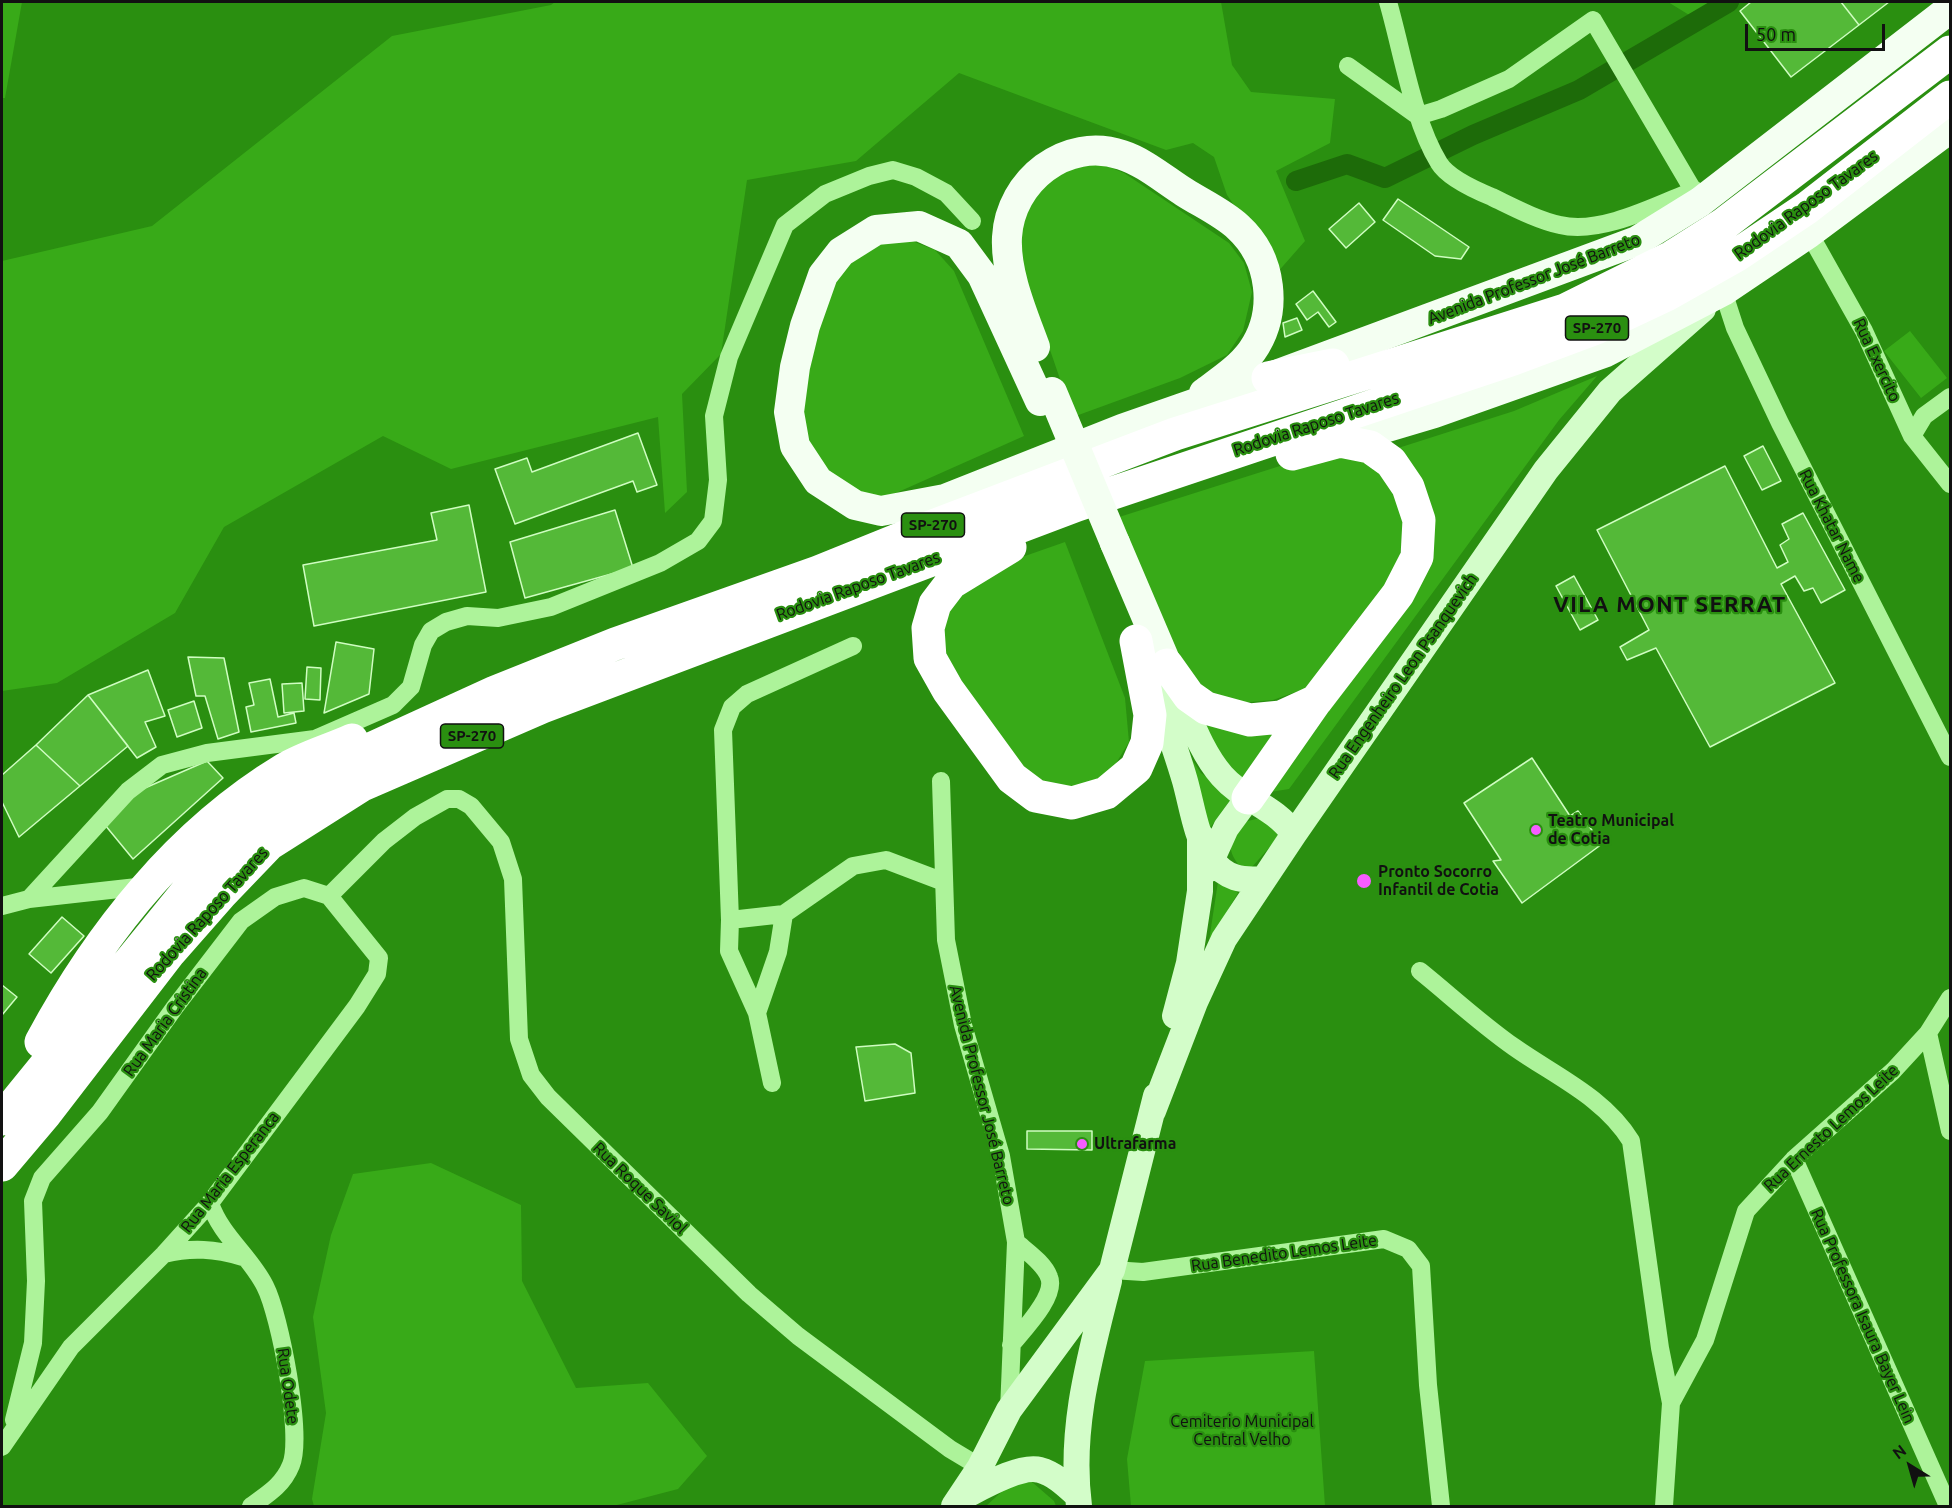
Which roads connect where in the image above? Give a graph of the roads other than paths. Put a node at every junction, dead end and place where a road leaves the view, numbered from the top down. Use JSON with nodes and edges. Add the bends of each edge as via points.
{"nodes":[{"id":1,"x":1388,"y":2,"type":"edge"},
{"id":2,"x":1950,"y":9,"type":"edge"},
{"id":3,"x":1950,"y":52,"type":"edge"},
{"id":4,"x":1348,"y":66,"type":"dead end"},
{"id":5,"x":1950,"y":97,"type":"edge"},
{"id":6,"x":1418,"y":116,"type":"junction"},
{"id":7,"x":1950,"y":128,"type":"edge"},
{"id":8,"x":1698,"y":196,"type":"junction"},
{"id":9,"x":972,"y":221,"type":"dead end"},
{"id":10,"x":1809,"y":233,"type":"junction"},
{"id":11,"x":1672,"y":257,"type":"junction"},
{"id":12,"x":1723,"y":291,"type":"junction"},
{"id":13,"x":1268,"y":378,"type":"junction"},
{"id":14,"x":1046,"y":396,"type":"junction"},
{"id":15,"x":1950,"y":397,"type":"edge"},
{"id":16,"x":1186,"y":406,"type":"junction"},
{"id":17,"x":1912,"y":436,"type":"junction"},
{"id":18,"x":1340,"y":441,"type":"junction"},
{"id":19,"x":1196,"y":465,"type":"junction"},
{"id":20,"x":1950,"y":484,"type":"edge"},
{"id":21,"x":945,"y":499,"type":"junction"},
{"id":22,"x":1077,"y":505,"type":"junction"},
{"id":23,"x":1108,"y":546,"type":"junction"},
{"id":24,"x":1136,"y":641,"type":"junction"},
{"id":25,"x":615,"y":644,"type":"junction"},
{"id":26,"x":853,"y":646,"type":"dead end"},
{"id":27,"x":1167,"y":665,"type":"junction"},
{"id":28,"x":495,"y":692,"type":"junction"},
{"id":29,"x":1316,"y":701,"type":"junction"},
{"id":30,"x":1950,"y":757,"type":"edge"},
{"id":31,"x":941,"y":781,"type":"dead end"},
{"id":32,"x":1248,"y":798,"type":"junction"},
{"id":33,"x":1294,"y":834,"type":"junction"},
{"id":34,"x":1200,"y":835,"type":"junction"},
{"id":35,"x":1211,"y":859,"type":"junction"},
{"id":36,"x":1264,"y":879,"type":"junction"},
{"id":37,"x":944,"y":882,"type":"junction"},
{"id":38,"x":148,"y":885,"type":"junction"},
{"id":39,"x":1200,"y":891,"type":"junction"},
{"id":40,"x":329,"y":896,"type":"junction"},
{"id":41,"x":29,"y":899,"type":"junction"},
{"id":42,"x":2,"y":906,"type":"edge"},
{"id":43,"x":784,"y":914,"type":"junction"},
{"id":44,"x":730,"y":920,"type":"junction"},
{"id":45,"x":1420,"y":971,"type":"dead end"},
{"id":46,"x":1950,"y":998,"type":"edge"},
{"id":47,"x":757,"y":1013,"type":"junction"},
{"id":48,"x":1928,"y":1033,"type":"junction"},
{"id":49,"x":772,"y":1083,"type":"dead end"},
{"id":50,"x":1153,"y":1111,"type":"junction"},
{"id":51,"x":2,"y":1114,"type":"edge"},
{"id":52,"x":2,"y":1119,"type":"edge"},
{"id":53,"x":1950,"y":1131,"type":"edge"},
{"id":54,"x":1794,"y":1159,"type":"junction"},
{"id":55,"x":2,"y":1165,"type":"edge"},
{"id":56,"x":210,"y":1203,"type":"junction"},
{"id":57,"x":1016,"y":1242,"type":"junction"},
{"id":58,"x":164,"y":1254,"type":"junction"},
{"id":59,"x":243,"y":1257,"type":"junction"},
{"id":60,"x":1112,"y":1270,"type":"junction"},
{"id":61,"x":1011,"y":1346,"type":"junction"},
{"id":62,"x":1671,"y":1403,"type":"junction"},
{"id":63,"x":1009,"y":1410,"type":"junction"},
{"id":64,"x":6,"y":1439,"type":"edge"},
{"id":65,"x":980,"y":1467,"type":"junction"},
{"id":66,"x":1079,"y":1501,"type":"edge"},
{"id":67,"x":957,"y":1503,"type":"edge"},
{"id":68,"x":251,"y":1506,"type":"edge"},
{"id":69,"x":1441,"y":1506,"type":"edge"},
{"id":70,"x":1664,"y":1506,"type":"edge"},
{"id":71,"x":1948,"y":1506,"type":"edge"}],
"edges":[{"from":1,"to":6,"type":"street"},
{"from":2,"to":8,"type":"highway","name":"Avenida Professor José Barreto"},
{"from":3,"to":11,"type":"highway","name":"Rodovia Raposo Tavares","number":"SP-270","via":[[1781,183]]},
{"from":4,"to":6,"type":"street"},
{"from":5,"to":19,"type":"highway","name":"Rodovia Raposo Tavares","number":"SP-270","via":[[1807,208],[1737,255],[1666,295],[1596,328],[1514,358]]},
{"from":6,"to":8,"type":"street","via":[[1440,166],[1486,194],[1558,225],[1577,228],[1627,218]]},
{"from":6,"to":8,"type":"street","via":[[1509,80],[1593,20]]},
{"from":7,"to":10,"type":"highway"},
{"from":8,"to":13,"type":"highway","name":"Avenida Professor José Barreto","via":[[1637,242]]},
{"from":9,"to":41,"type":"street","via":[[946,193],[893,170],[825,194],[785,225],[729,357],[714,416],[718,480],[713,521],[698,541],[660,563],[551,607],[498,618],[467,616],[446,622],[431,632],[423,645],[411,687],[393,705],[315,739],[207,753],[162,765],[128,791]]},
{"from":10,"to":12,"type":"highway"},
{"from":10,"to":17,"type":"street","name":"Rua Exercito","via":[[1864,331]]},
{"from":11,"to":13,"type":"highway","via":[[1367,357]]},
{"from":11,"to":25,"type":"highway","name":"Rodovia Raposo Tavares","number":"SP-270","via":[[1565,310],[1175,434],[818,572]]},
{"from":12,"to":18,"type":"highway","via":[[1606,352],[1434,413]]},
{"from":12,"to":30,"type":"street","name":"Rua Khatar Name","via":[[1735,328],[1780,423]]},
{"from":12,"to":33,"type":"main road","name":"Rua Engenheiro Leon Psanquevich","via":[[1622,378],[1546,470]]},
{"from":13,"to":16,"type":"highway"},
{"from":14,"to":16,"type":"highway","via":[[1011,266],[1007,239],[1010,216],[1016,197],[1055,160],[1096,150],[1122,154],[1237,226],[1254,245],[1266,269],[1269,300],[1264,325],[1252,351],[1228,375]]},
{"from":14,"to":21,"type":"highway","via":[[982,275],[959,244],[919,226],[876,230],[840,252],[823,275],[795,367],[789,412],[795,446],[818,481],[855,505],[881,511]]},
{"from":14,"to":23,"type":"highway","bridge":true},
{"from":15,"to":17,"type":"street","via":[[1924,416]]},
{"from":16,"to":21,"type":"highway"},
{"from":17,"to":20,"type":"street","name":"Rua Exercito"},
{"from":18,"to":19,"type":"highway","via":[[1263,462],[1231,467]]},
{"from":18,"to":29,"type":"highway","via":[[1370,447],[1390,462],[1408,487],[1419,520],[1417,557],[1398,594]]},
{"from":19,"to":22,"type":"highway","name":"Rodovia Raposo Tavares","number":"SP-270"},
{"from":21,"to":25,"type":"highway"},
{"from":22,"to":24,"type":"highway","via":[[951,583],[934,604],[928,628],[930,658],[948,690],[1012,778],[1036,796],[1072,803],[1106,793],[1136,768],[1147,742],[1150,715]]},
{"from":22,"to":55,"type":"highway","name":"Rodovia Raposo Tavares","number":"SP-270","via":[[542,707],[362,785],[269,844],[221,894],[170,952]]},
{"from":23,"to":24,"type":"highway"},
{"from":23,"to":27,"type":"highway"},
{"from":24,"to":34,"type":"main road","via":[[1173,741]]},
{"from":25,"to":28,"type":"highway","name":"Rodovia Raposo Tavares","number":"SP-270"},
{"from":26,"to":44,"type":"street","via":[[747,694],[732,707],[723,730]]},
{"from":27,"to":29,"type":"highway","via":[[1189,696],[1227,716],[1250,720],[1281,717]]},
{"from":27,"to":32,"type":"main road","via":[[1207,753],[1222,777]]},
{"from":28,"to":38,"type":"highway","via":[[446,701],[287,768],[232,805]]},
{"from":28,"to":52,"type":"highway","name":"Rodovia Raposo Tavares","number":"SP-270","via":[[366,751],[290,798],[240,838],[189,889],[130,958]]},
{"from":29,"to":32,"type":"highway"},
{"from":31,"to":37,"type":"street","name":"Avenida Professor José Barreto"},
{"from":32,"to":33,"type":"main road","via":[[1283,819]]},
{"from":32,"to":35,"type":"main road","via":[[1226,828]]},
{"from":33,"to":36,"type":"main road","name":"Rua Engenheiro Leon Psanquevich"},
{"from":34,"to":35,"type":"main road"},
{"from":34,"to":39,"type":"main road"},
{"from":35,"to":36,"type":"main road","via":[[1241,881]]},
{"from":35,"to":39,"type":"main road"},
{"from":36,"to":50,"type":"main road","name":"Rua Engenheiro Leon Psanquevich","via":[[1224,939]]},
{"from":37,"to":43,"type":"street","via":[[886,860],[854,866]]},
{"from":37,"to":57,"type":"street","name":"Avenida Professor José Barreto","via":[[946,940],[963,1025],[1001,1156]]},
{"from":38,"to":41,"type":"street"},
{"from":38,"to":51,"type":"highway","via":[[95,952]]},
{"from":39,"to":50,"type":"main road","name":"Rua Engenheiro Leon Psanquevich","via":[[1189,963]]},
{"from":40,"to":56,"type":"street","name":"Rua Maria Esperanca","via":[[379,958],[377,974]]},
{"from":40,"to":64,"type":"street","name":"Rua Maria Cristina","via":[[304,888],[275,897],[241,921],[100,1112],[42,1178],[33,1201],[33,1343]]},
{"from":40,"to":65,"type":"street","name":"Rua Roque Saviol","via":[[384,841],[415,817],[447,799],[471,806],[501,842],[513,879],[519,1039],[531,1075],[548,1097],[749,1294],[798,1336]]},
{"from":41,"to":42,"type":"street"},
{"from":43,"to":44,"type":"street"},
{"from":43,"to":47,"type":"street","via":[[778,952]]},
{"from":44,"to":47,"type":"street","via":[[729,951]]},
{"from":45,"to":62,"type":"street","via":[[1512,1046],[1596,1101],[1619,1122],[1630,1142]]},
{"from":46,"to":48,"type":"street","name":"Rua Ernesto Lemos Leite"},
{"from":47,"to":49,"type":"street"},
{"from":48,"to":53,"type":"street"},
{"from":48,"to":54,"type":"street","name":"Rua Ernesto Lemos Leite","via":[[1893,1071]]},
{"from":50,"to":60,"type":"main road","name":"Rua Engenheiro Leon Psanquevich"},
{"from":54,"to":62,"type":"street","name":"Rua Ernesto Lemos Leite","via":[[1746,1211],[1705,1340]]},
{"from":54,"to":71,"type":"street","name":"Rua Professora Isaura Bayer Lein"},
{"from":56,"to":58,"type":"street","name":"Rua Maria Esperanca"},
{"from":56,"to":59,"type":"street","name":"Rua Odete","via":[[223,1232]]},
{"from":57,"to":61,"type":"street","name":"Avenida Professor José Barreto"},
{"from":57,"to":61,"type":"street","via":[[1046,1271],[1051,1288]]},
{"from":58,"to":59,"type":"street","via":[[184,1249],[215,1249]]},
{"from":58,"to":64,"type":"street","name":"Rua Maria Esperanca","via":[[70,1347]]},
{"from":59,"to":68,"type":"street","name":"Rua Odete","via":[[265,1286],[283,1344],[296,1446],[281,1484]]},
{"from":60,"to":63,"type":"main road","name":"Rua Engenheiro Leon Psanquevich"},
{"from":60,"to":66,"type":"main road","via":[[1080,1400],[1076,1447]]},
{"from":60,"to":69,"type":"street","name":"Rua Benedito Lemos Leite","via":[[1143,1272],[1384,1239],[1408,1249],[1421,1266]]},
{"from":61,"to":63,"type":"street","name":"Avenida Professor José Barreto"},
{"from":62,"to":70,"type":"street","name":"Rua Ernesto Lemos Leite"},
{"from":63,"to":65,"type":"main road","name":"Rua Engenheiro Leon Psanquevich"},
{"from":65,"to":67,"type":"main road","name":"Rua Engenheiro Leon Psanquevich"},
{"from":66,"to":67,"type":"main road","via":[[1060,1480],[1038,1469],[1014,1473]]}]}
